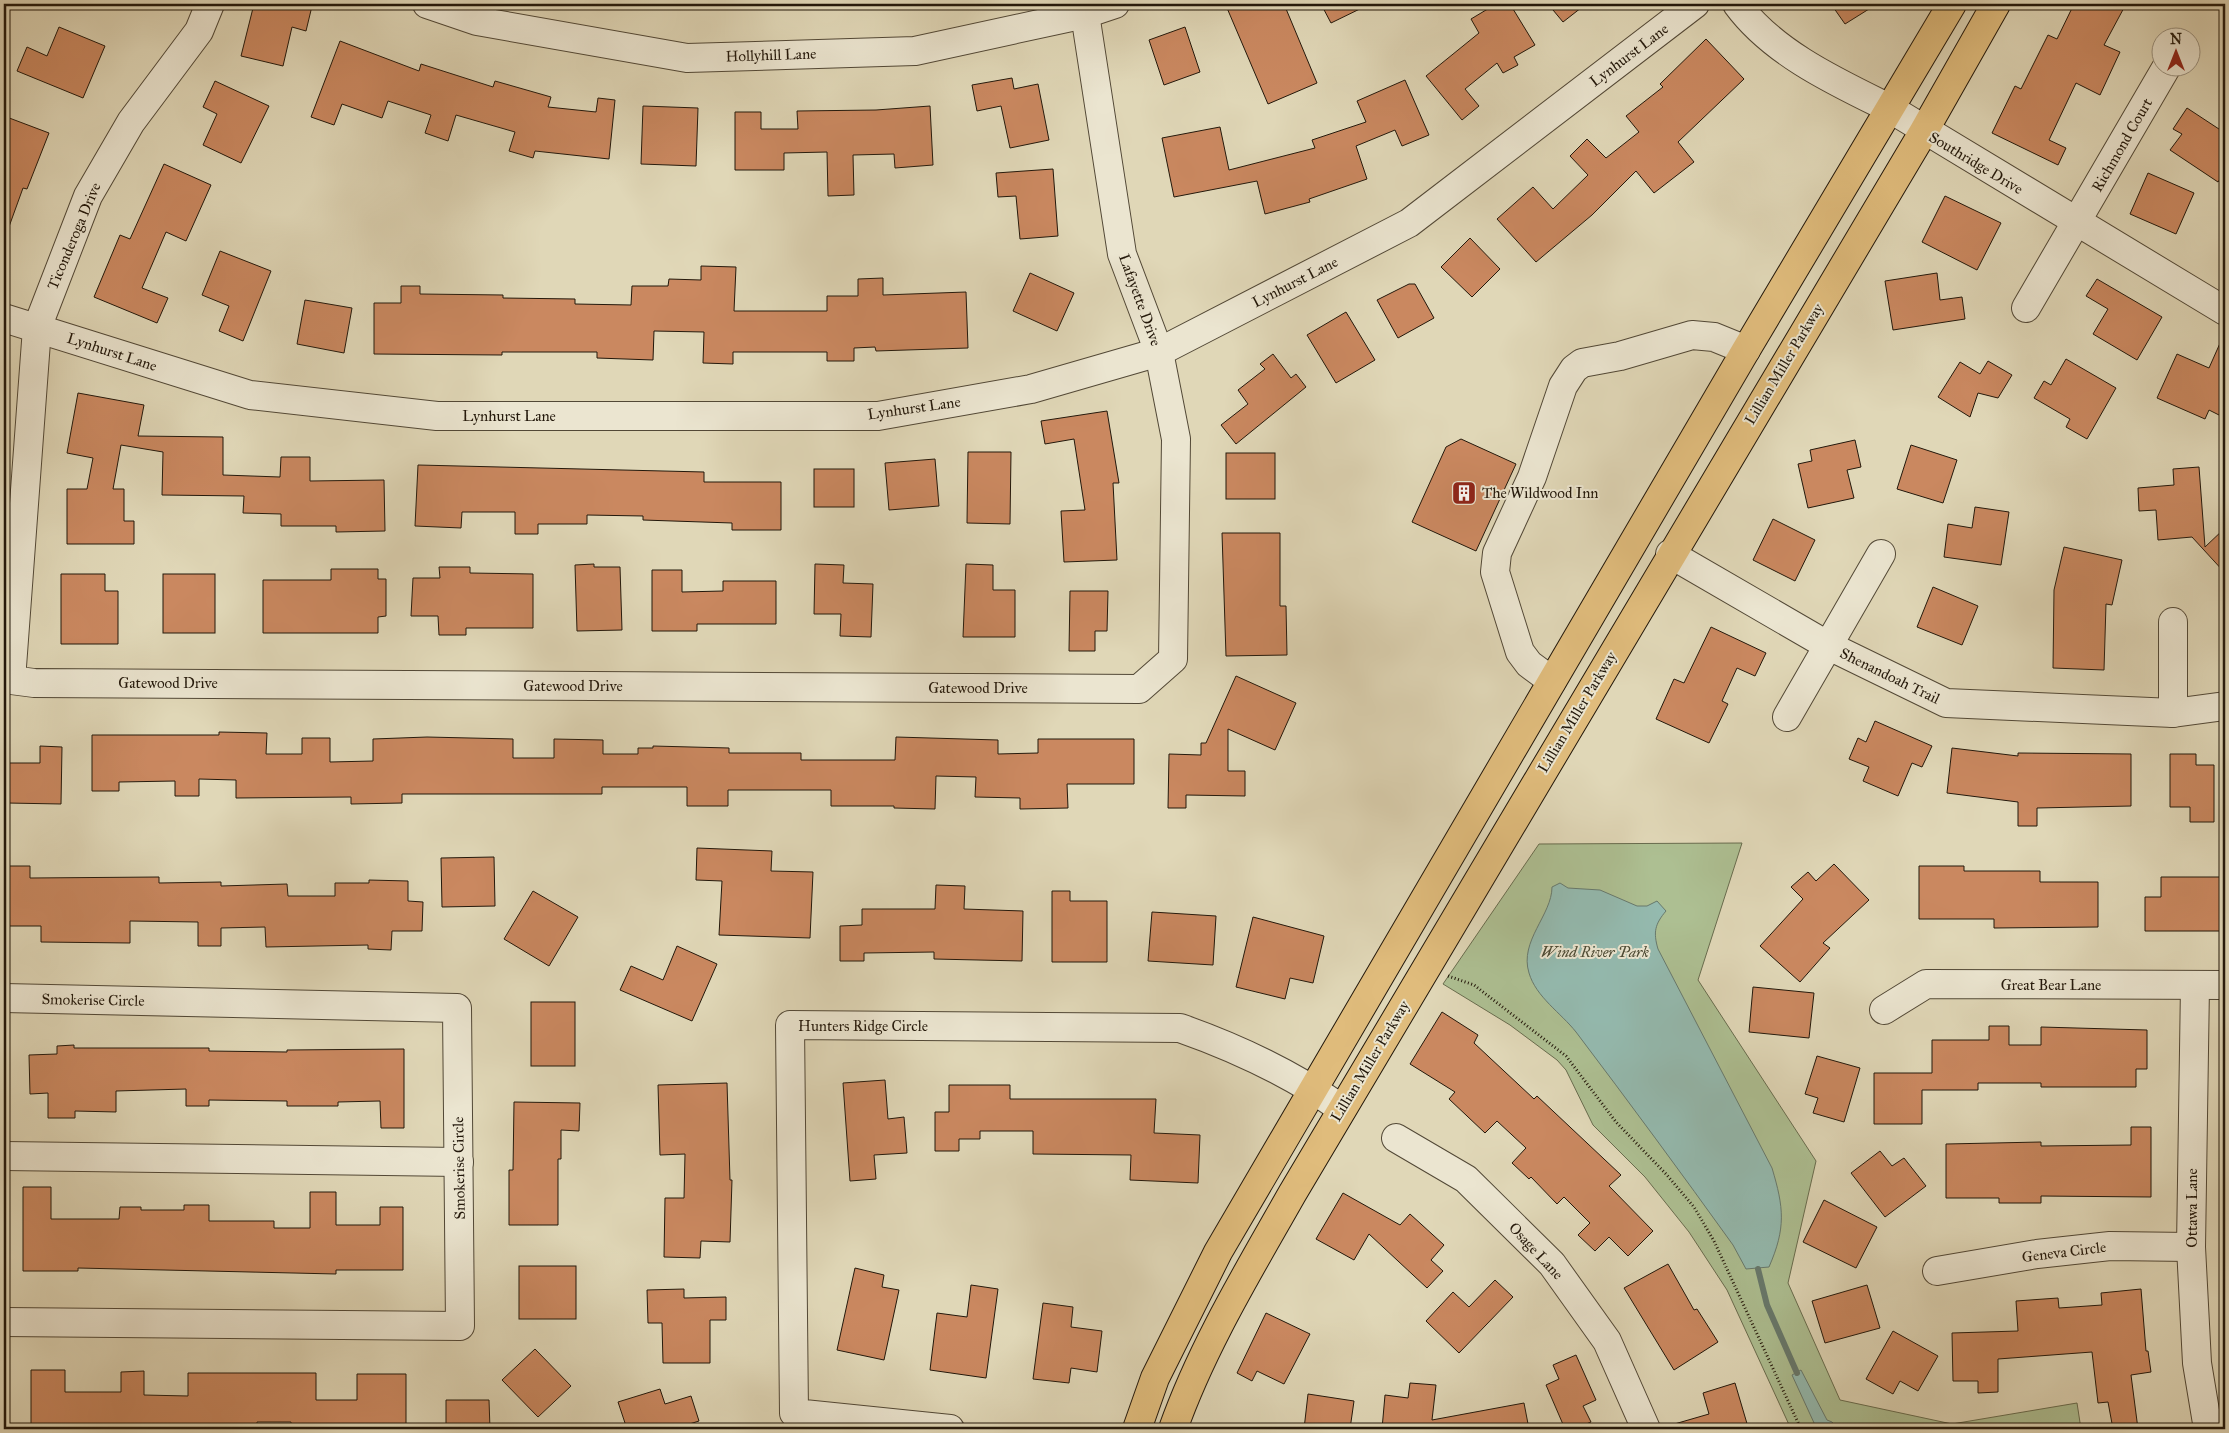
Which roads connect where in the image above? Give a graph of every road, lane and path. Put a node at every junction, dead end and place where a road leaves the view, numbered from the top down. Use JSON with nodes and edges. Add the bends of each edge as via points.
{"nodes":[{"id":1,"x":210,"y":4,"type":"edge"},
{"id":2,"x":427,"y":4,"type":"edge"},
{"id":3,"x":1115,"y":4,"type":"edge"},
{"id":4,"x":1695,"y":4,"type":"edge"},
{"id":5,"x":1737,"y":4,"type":"edge"},
{"id":6,"x":1952,"y":4,"type":"edge"},
{"id":7,"x":1996,"y":4,"type":"edge"},
{"id":8,"x":1085,"y":14,"type":"junction"},
{"id":9,"x":2160,"y":78,"type":"edge"},
{"id":10,"x":1889,"y":108,"type":"junction"},
{"id":11,"x":1924,"y":131,"type":"junction"},
{"id":12,"x":2077,"y":223,"type":"junction"},
{"id":13,"x":2026,"y":308,"type":"dead end"},
{"id":14,"x":2225,"y":311,"type":"edge"},
{"id":15,"x":4,"y":318,"type":"edge"},
{"id":16,"x":37,"y":328,"type":"junction"},
{"id":17,"x":1746,"y":350,"type":"junction"},
{"id":18,"x":1159,"y":352,"type":"junction"},
{"id":19,"x":24,"y":498,"type":"joint"},
{"id":20,"x":1175,"y":527,"type":"joint"},
{"id":21,"x":1670,"y":554,"type":"junction"},
{"id":22,"x":1881,"y":554,"type":"dead end"},
{"id":23,"x":2173,"y":622,"type":"dead end"},
{"id":24,"x":1827,"y":646,"type":"junction"},
{"id":25,"x":1552,"y":681,"type":"junction"},
{"id":26,"x":2225,"y":706,"type":"edge"},
{"id":27,"x":2173,"y":713,"type":"junction"},
{"id":28,"x":1787,"y":717,"type":"dead end"},
{"id":29,"x":1443,"y":974,"type":"dead end"},
{"id":30,"x":2195,"y":985,"type":"junction"},
{"id":31,"x":2225,"y":985,"type":"edge"},
{"id":32,"x":4,"y":998,"type":"edge"},
{"id":33,"x":1884,"y":1010,"type":"dead end"},
{"id":34,"x":1313,"y":1089,"type":"junction"},
{"id":35,"x":1342,"y":1109,"type":"junction"},
{"id":36,"x":1396,"y":1138,"type":"dead end"},
{"id":37,"x":4,"y":1156,"type":"edge"},
{"id":38,"x":459,"y":1162,"type":"junction"},
{"id":39,"x":2192,"y":1247,"type":"junction"},
{"id":40,"x":1937,"y":1272,"type":"dead end"},
{"id":41,"x":4,"y":1322,"type":"edge"},
{"id":42,"x":950,"y":1429,"type":"edge"},
{"id":43,"x":1137,"y":1429,"type":"edge"},
{"id":44,"x":1173,"y":1429,"type":"edge"},
{"id":45,"x":1646,"y":1429,"type":"edge"},
{"id":46,"x":1801,"y":1429,"type":"edge"},
{"id":47,"x":2208,"y":1429,"type":"edge"}],
"edges":[{"from":1,"to":16,"type":"street","name":"Ticonderoga Drive","via":[[199,30],[130,122],[88,196]]},
{"from":2,"to":8,"type":"street","name":"Hollyhill Lane","via":[[477,21],[687,58],[915,51]]},
{"from":3,"to":8,"type":"street","name":"Hollyhill Lane"},
{"from":4,"to":18,"type":"street","name":"Lynhurst Lane","via":[[1409,223]]},
{"from":5,"to":10,"type":"street","name":"Southridge Drive","via":[[1773,41],[1841,85]]},
{"from":6,"to":10,"type":"main road"},
{"from":7,"to":11,"type":"main road","name":"Lillian Miller Parkway"},
{"from":8,"to":18,"type":"street","name":"Lafayette Drive","via":[[1122,254]]},
{"from":9,"to":12,"type":"street","name":"Richmond Court"},
{"from":10,"to":11,"type":"street","name":"Southridge Drive"},
{"from":10,"to":17,"type":"main road"},
{"from":11,"to":12,"type":"street","name":"Southridge Drive"},
{"from":11,"to":21,"type":"main road","name":"Lillian Miller Parkway"},
{"from":12,"to":13,"type":"street","name":"Richmond Court"},
{"from":12,"to":14,"type":"street","name":"Southridge Drive"},
{"from":15,"to":16,"type":"street","name":"Lynhurst Lane"},
{"from":16,"to":18,"type":"street","name":"Lynhurst Lane","via":[[250,395],[437,416],[878,416],[1031,389]]},
{"from":16,"to":19,"type":"street","name":"Ticonderoga Drive"},
{"from":17,"to":25,"type":"main road"},
{"from":17,"to":25,"type":"street","via":[[1714,337],[1692,335],[1620,356],[1582,363],[1563,386],[1532,477],[1495,562],[1495,572],[1520,652],[1529,664]]},
{"from":18,"to":20,"type":"street","name":"Lafayette Drive","via":[[1176,439]]},
{"from":19,"to":20,"type":"street","name":"Gatewood Drive","via":[[12,680],[34,683],[1139,689],[1173,659]]},
{"from":21,"to":24,"type":"street","name":"Shenandoah Trail"},
{"from":21,"to":35,"type":"main road","name":"Lillian Miller Parkway"},
{"from":22,"to":24,"type":"street"},
{"from":23,"to":27,"type":"street"},
{"from":24,"to":27,"type":"street","name":"Shenandoah Trail","via":[[1946,703]]},
{"from":24,"to":28,"type":"street"},
{"from":25,"to":34,"type":"main road"},
{"from":26,"to":27,"type":"street","name":"Shenandoah Trail"},
{"from":29,"to":46,"type":"path","via":[[1474,985],[1566,1056],[1616,1122],[1694,1207],[1718,1249]]},
{"from":30,"to":31,"type":"street","name":"Great Bear Lane"},
{"from":30,"to":33,"type":"street","name":"Great Bear Lane","via":[[1926,984]]},
{"from":30,"to":39,"type":"street","name":"Ottawa Lane"},
{"from":32,"to":38,"type":"street","name":"Smokerise Circle","via":[[457,1008]]},
{"from":34,"to":35,"type":"street","name":"Hunters Ridge Circle"},
{"from":34,"to":42,"type":"street","name":"Hunters Ridge Circle","via":[[1229,1046],[1180,1028],[790,1025],[794,1413]]},
{"from":34,"to":43,"type":"main road","via":[[1218,1252],[1155,1378]]},
{"from":35,"to":44,"type":"main road","name":"Lillian Miller Parkway","via":[[1252,1264],[1186,1392]]},
{"from":36,"to":45,"type":"street","name":"Osage Lane","via":[[1466,1179],[1552,1264],[1607,1341]]},
{"from":37,"to":38,"type":"street"},
{"from":38,"to":41,"type":"street","name":"Smokerise Circle","via":[[460,1326]]},
{"from":39,"to":40,"type":"street","name":"Geneva Circle","via":[[2110,1246],[2037,1254]]},
{"from":39,"to":47,"type":"street","name":"Ottawa Lane","via":[[2197,1363]]}]}
